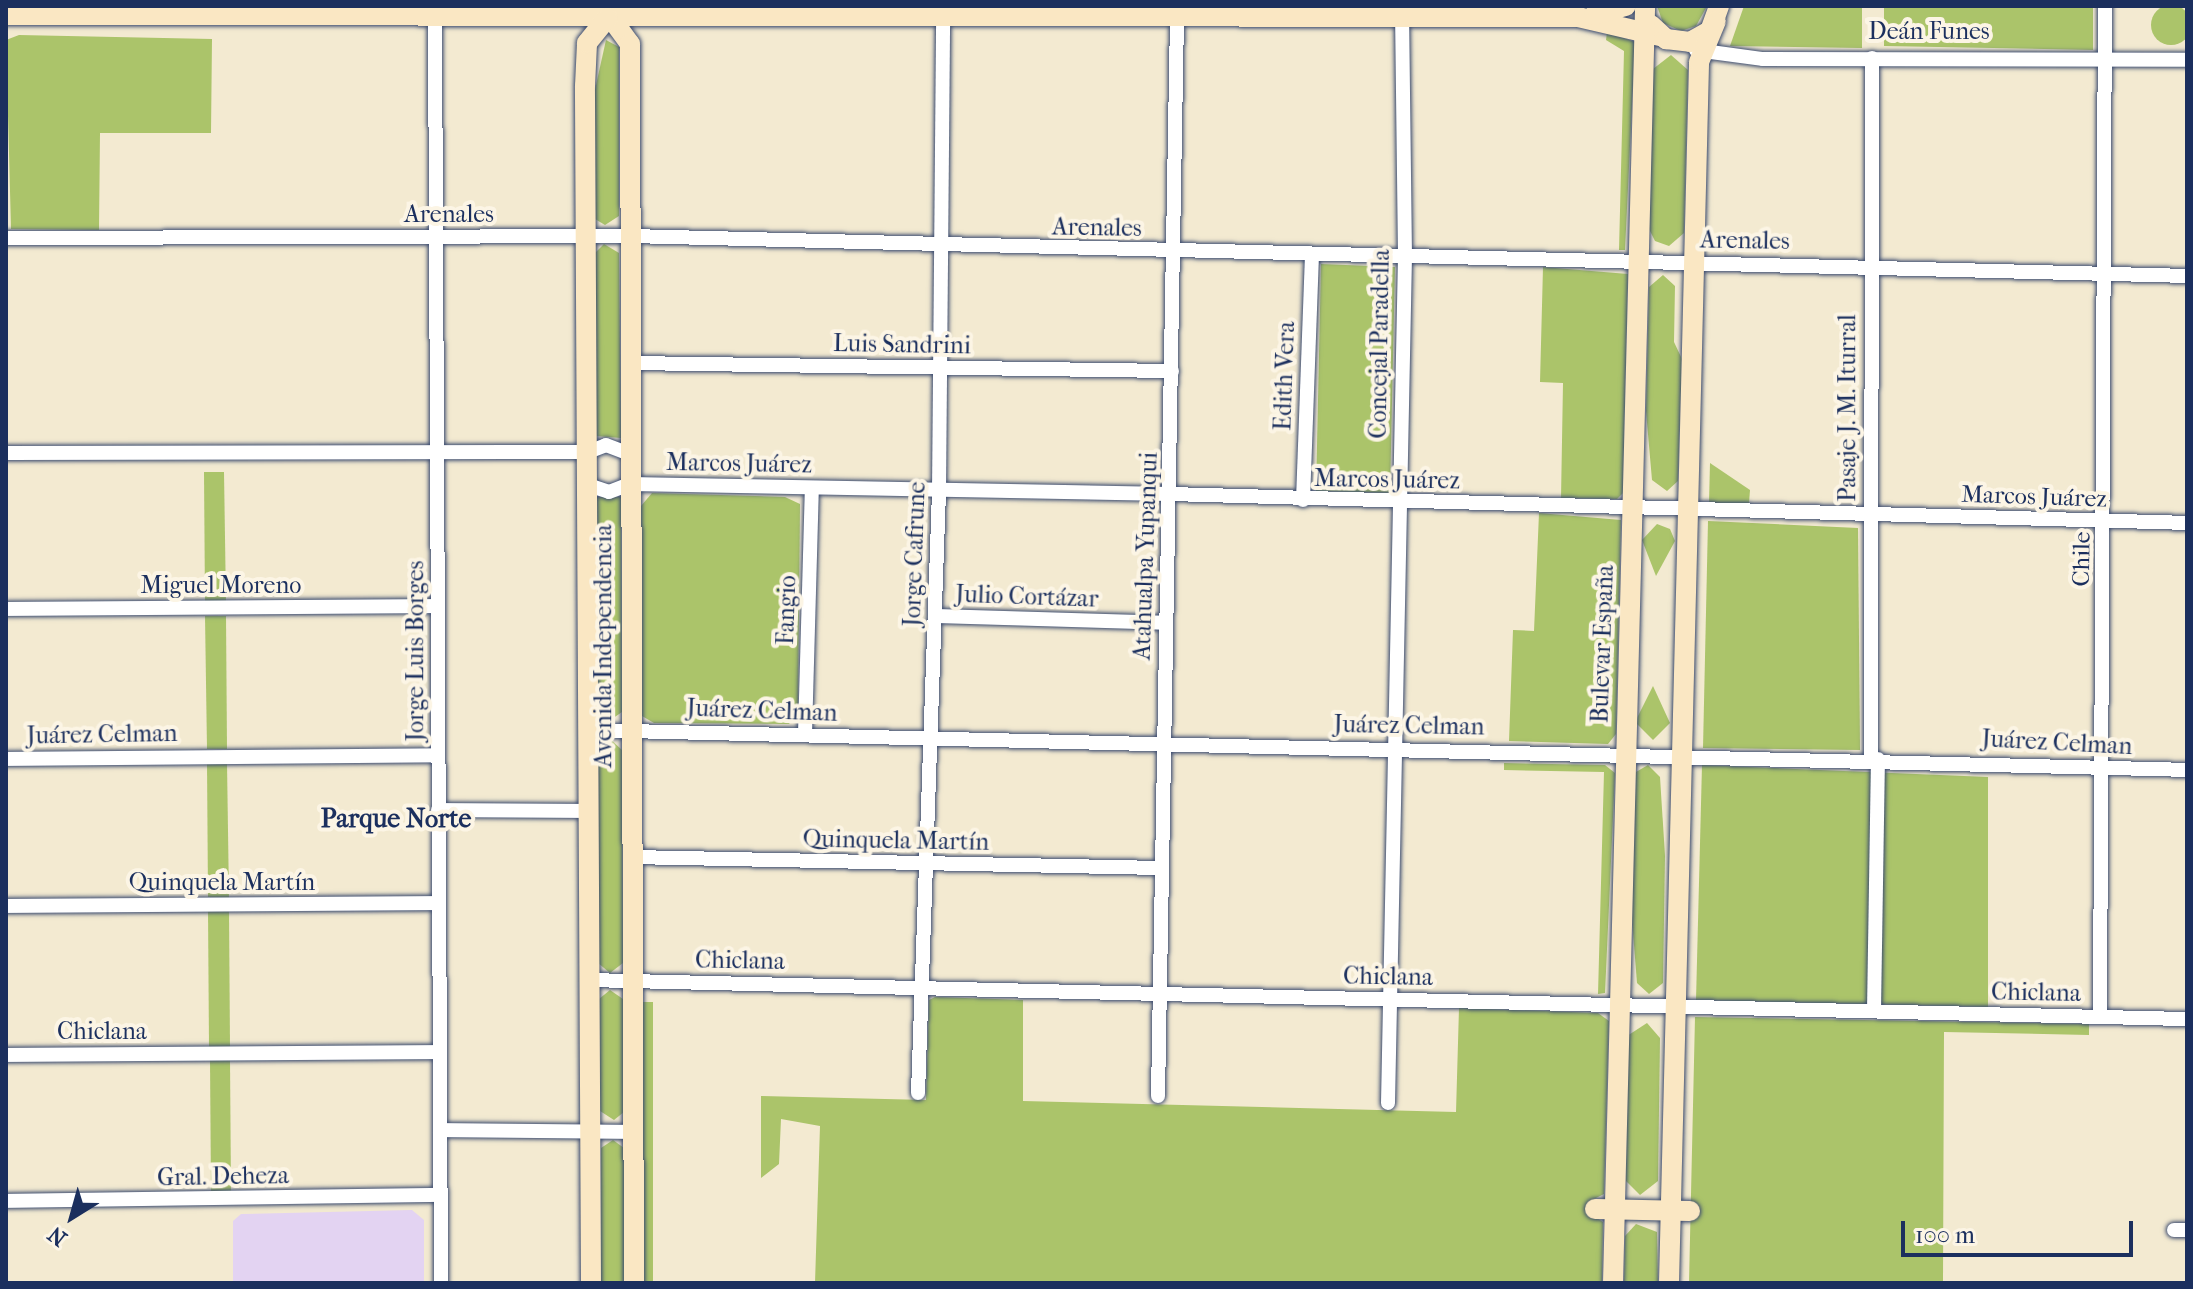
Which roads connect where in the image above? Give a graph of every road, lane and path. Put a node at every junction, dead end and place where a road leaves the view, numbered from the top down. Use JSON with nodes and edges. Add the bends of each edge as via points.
{"nodes":[{"id":1,"x":1626,"y":6,"type":"edge"},
{"id":2,"x":1645,"y":6,"type":"edge"},
{"id":3,"x":2105,"y":6,"type":"edge"},
{"id":4,"x":243,"y":11,"type":"edge"},
{"id":5,"x":367,"y":12,"type":"edge"},
{"id":6,"x":485,"y":12,"type":"edge"},
{"id":7,"x":606,"y":12,"type":"edge"},
{"id":8,"x":1717,"y":14,"type":"edge"},
{"id":9,"x":6,"y":15,"type":"edge"},
{"id":10,"x":943,"y":16,"type":"junction"},
{"id":11,"x":1402,"y":17,"type":"junction"},
{"id":12,"x":1578,"y":17,"type":"junction"},
{"id":13,"x":435,"y":18,"type":"junction"},
{"id":14,"x":1177,"y":18,"type":"junction"},
{"id":15,"x":1659,"y":35,"type":"junction"},
{"id":16,"x":1702,"y":52,"type":"junction"},
{"id":17,"x":1872,"y":58,"type":"junction"},
{"id":18,"x":2105,"y":60,"type":"junction"},
{"id":19,"x":2187,"y":60,"type":"edge"},
{"id":20,"x":630,"y":236,"type":"junction"},
{"id":21,"x":435,"y":237,"type":"junction"},
{"id":22,"x":586,"y":237,"type":"junction"},
{"id":23,"x":6,"y":238,"type":"edge"},
{"id":24,"x":945,"y":247,"type":"junction"},
{"id":25,"x":1176,"y":251,"type":"junction"},
{"id":26,"x":1312,"y":254,"type":"junction"},
{"id":27,"x":1405,"y":256,"type":"junction"},
{"id":28,"x":1639,"y":261,"type":"junction"},
{"id":29,"x":1694,"y":262,"type":"junction"},
{"id":30,"x":1870,"y":266,"type":"junction"},
{"id":31,"x":2106,"y":275,"type":"junction"},
{"id":32,"x":2187,"y":276,"type":"edge"},
{"id":33,"x":631,"y":363,"type":"junction"},
{"id":34,"x":941,"y":368,"type":"junction"},
{"id":35,"x":1172,"y":371,"type":"junction"},
{"id":36,"x":437,"y":452,"type":"junction"},
{"id":37,"x":588,"y":452,"type":"junction"},
{"id":38,"x":6,"y":453,"type":"edge"},
{"id":39,"x":630,"y":454,"type":"junction"},
{"id":40,"x":630,"y":484,"type":"junction"},
{"id":41,"x":588,"y":485,"type":"junction"},
{"id":42,"x":812,"y":488,"type":"junction"},
{"id":43,"x":939,"y":491,"type":"junction"},
{"id":44,"x":1170,"y":494,"type":"junction"},
{"id":45,"x":1303,"y":500,"type":"junction"},
{"id":46,"x":1399,"y":502,"type":"junction"},
{"id":47,"x":1632,"y":509,"type":"junction"},
{"id":48,"x":1688,"y":511,"type":"junction"},
{"id":49,"x":1869,"y":514,"type":"junction"},
{"id":50,"x":2105,"y":521,"type":"junction"},
{"id":51,"x":2187,"y":523,"type":"edge"},
{"id":52,"x":437,"y":606,"type":"junction"},
{"id":53,"x":6,"y":609,"type":"edge"},
{"id":54,"x":935,"y":616,"type":"junction"},
{"id":55,"x":1166,"y":623,"type":"junction"},
{"id":56,"x":588,"y":730,"type":"junction"},
{"id":57,"x":630,"y":730,"type":"junction"},
{"id":58,"x":805,"y":734,"type":"junction"},
{"id":59,"x":931,"y":738,"type":"junction"},
{"id":60,"x":1163,"y":743,"type":"junction"},
{"id":61,"x":1393,"y":748,"type":"junction"},
{"id":62,"x":1626,"y":754,"type":"junction"},
{"id":63,"x":438,"y":755,"type":"junction"},
{"id":64,"x":1680,"y":756,"type":"junction"},
{"id":65,"x":6,"y":759,"type":"edge"},
{"id":66,"x":1874,"y":759,"type":"junction"},
{"id":67,"x":2102,"y":765,"type":"junction"},
{"id":68,"x":2187,"y":770,"type":"edge"},
{"id":69,"x":438,"y":810,"type":"junction"},
{"id":70,"x":587,"y":811,"type":"junction"},
{"id":71,"x":631,"y":857,"type":"junction"},
{"id":72,"x":927,"y":863,"type":"junction"},
{"id":73,"x":1160,"y":868,"type":"junction"},
{"id":74,"x":439,"y":903,"type":"junction"},
{"id":75,"x":6,"y":906,"type":"edge"},
{"id":76,"x":588,"y":980,"type":"junction"},
{"id":77,"x":633,"y":982,"type":"junction"},
{"id":78,"x":923,"y":985,"type":"junction"},
{"id":79,"x":1159,"y":994,"type":"junction"},
{"id":80,"x":1389,"y":999,"type":"junction"},
{"id":81,"x":1620,"y":1005,"type":"junction"},
{"id":82,"x":1674,"y":1006,"type":"junction"},
{"id":83,"x":1874,"y":1011,"type":"junction"},
{"id":84,"x":2100,"y":1016,"type":"junction"},
{"id":85,"x":2187,"y":1019,"type":"edge"},
{"id":86,"x":439,"y":1052,"type":"junction"},
{"id":87,"x":6,"y":1055,"type":"edge"},
{"id":88,"x":918,"y":1093,"type":"dead end"},
{"id":89,"x":1158,"y":1096,"type":"dead end"},
{"id":90,"x":1388,"y":1103,"type":"dead end"},
{"id":91,"x":440,"y":1130,"type":"junction"},
{"id":92,"x":589,"y":1131,"type":"junction"},
{"id":93,"x":633,"y":1132,"type":"junction"},
{"id":94,"x":440,"y":1195,"type":"junction"},
{"id":95,"x":6,"y":1201,"type":"edge"},
{"id":96,"x":1605,"y":1209,"type":"junction"},
{"id":97,"x":1680,"y":1210,"type":"junction"},
{"id":98,"x":441,"y":1283,"type":"edge"},
{"id":99,"x":591,"y":1283,"type":"edge"},
{"id":100,"x":634,"y":1283,"type":"edge"},
{"id":101,"x":1613,"y":1283,"type":"edge"},
{"id":102,"x":1669,"y":1283,"type":"edge"}],
"edges":[{"from":1,"to":12,"type":"main road","name":"Deán Funes"},
{"from":2,"to":15,"type":"main road","name":"Bulevar España"},
{"from":3,"to":18,"type":"street","name":"Chile"},
{"from":4,"to":5,"type":"main road","name":"Deán Funes"},
{"from":4,"to":9,"type":"main road","name":"Deán Funes"},
{"from":5,"to":13,"type":"main road","name":"Deán Funes"},
{"from":6,"to":7,"type":"main road","name":"Deán Funes"},
{"from":6,"to":13,"type":"main road","name":"Deán Funes"},
{"from":7,"to":10,"type":"main road","name":"Deán Funes"},
{"from":7,"to":20,"type":"main road","name":"Avenida Independencia","via":[[630,44]]},
{"from":7,"to":22,"type":"main road","name":"Avenida Independencia","via":[[587,43]]},
{"from":8,"to":15,"type":"main road","via":[[1696,41]]},
{"from":8,"to":16,"type":"main road"},
{"from":10,"to":14,"type":"main road","name":"Deán Funes"},
{"from":10,"to":24,"type":"street","name":"Jorge Cafrune"},
{"from":11,"to":12,"type":"main road","name":"Deán Funes"},
{"from":11,"to":14,"type":"main road","name":"Deán Funes"},
{"from":11,"to":27,"type":"street","name":"Concejal Paradella"},
{"from":12,"to":15,"type":"main road","name":"Deán Funes"},
{"from":13,"to":21,"type":"street","name":"Jorge Luis Borges"},
{"from":14,"to":25,"type":"street","name":"Atahualpa Yupanqui"},
{"from":15,"to":16,"type":"street","name":"Deán Funes"},
{"from":15,"to":28,"type":"main road","name":"Bulevar España"},
{"from":16,"to":17,"type":"street","name":"Deán Funes"},
{"from":16,"to":29,"type":"main road"},
{"from":17,"to":18,"type":"street","name":"Deán Funes"},
{"from":17,"to":30,"type":"street","name":"Pasaje J. M. Iturral"},
{"from":18,"to":19,"type":"street","name":"Deán Funes"},
{"from":18,"to":31,"type":"street","name":"Chile"},
{"from":20,"to":22,"type":"street","name":"Arenales"},
{"from":20,"to":24,"type":"street","name":"Arenales"},
{"from":20,"to":33,"type":"main road","name":"Avenida Independencia"},
{"from":21,"to":22,"type":"street","name":"Arenales"},
{"from":21,"to":23,"type":"street","name":"Arenales"},
{"from":21,"to":36,"type":"street","name":"Jorge Luis Borges"},
{"from":22,"to":37,"type":"main road","name":"Avenida Independencia"},
{"from":24,"to":25,"type":"street","name":"Arenales"},
{"from":24,"to":34,"type":"street","name":"Jorge Cafrune"},
{"from":25,"to":26,"type":"street","name":"Arenales"},
{"from":25,"to":35,"type":"street","name":"Atahualpa Yupanqui"},
{"from":26,"to":27,"type":"street","name":"Arenales"},
{"from":26,"to":45,"type":"street","name":"Edith Vera"},
{"from":27,"to":28,"type":"street","name":"Arenales"},
{"from":27,"to":46,"type":"street","name":"Concejal Paradella"},
{"from":28,"to":29,"type":"street","name":"Arenales"},
{"from":28,"to":47,"type":"main road","name":"Bulevar España"},
{"from":29,"to":30,"type":"street","name":"Arenales"},
{"from":29,"to":48,"type":"main road"},
{"from":30,"to":31,"type":"street","name":"Arenales"},
{"from":30,"to":49,"type":"street","name":"Pasaje J. M. Iturral"},
{"from":31,"to":32,"type":"street","name":"Arenales"},
{"from":31,"to":50,"type":"street","name":"Chile"},
{"from":33,"to":34,"type":"street","name":"Luis Sandrini"},
{"from":33,"to":39,"type":"main road","name":"Avenida Independencia"},
{"from":34,"to":35,"type":"street","name":"Luis Sandrini"},
{"from":34,"to":43,"type":"street","name":"Jorge Cafrune"},
{"from":35,"to":44,"type":"street","name":"Atahualpa Yupanqui"},
{"from":36,"to":37,"type":"street"},
{"from":36,"to":38,"type":"street"},
{"from":36,"to":52,"type":"street","name":"Jorge Luis Borges"},
{"from":37,"to":39,"type":"street","via":[[606,445]]},
{"from":37,"to":41,"type":"main road","name":"Avenida Independencia"},
{"from":39,"to":40,"type":"main road","name":"Avenida Independencia"},
{"from":40,"to":41,"type":"street","name":"Marcos Juárez","via":[[609,492]]},
{"from":40,"to":42,"type":"street","name":"Marcos Juárez"},
{"from":40,"to":57,"type":"main road","name":"Avenida Independencia"},
{"from":41,"to":56,"type":"main road","name":"Avenida Independencia"},
{"from":42,"to":43,"type":"street","name":"Marcos Juárez"},
{"from":42,"to":58,"type":"street","name":"Fangio"},
{"from":43,"to":44,"type":"street","name":"Marcos Juárez"},
{"from":43,"to":54,"type":"street","name":"Jorge Cafrune"},
{"from":44,"to":45,"type":"street","name":"Marcos Juárez"},
{"from":44,"to":55,"type":"street","name":"Atahualpa Yupanqui"},
{"from":45,"to":46,"type":"street","name":"Marcos Juárez"},
{"from":46,"to":47,"type":"street","name":"Marcos Juárez"},
{"from":46,"to":61,"type":"street","name":"Concejal Paradella"},
{"from":47,"to":48,"type":"street","name":"Marcos Juárez"},
{"from":47,"to":62,"type":"main road","name":"Bulevar España"},
{"from":48,"to":49,"type":"street","name":"Marcos Juárez"},
{"from":48,"to":64,"type":"main road"},
{"from":49,"to":50,"type":"street","name":"Marcos Juárez"},
{"from":49,"to":66,"type":"street","name":"Pasaje J. M. Iturral"},
{"from":50,"to":51,"type":"street","name":"Marcos Juárez"},
{"from":50,"to":67,"type":"street","name":"Chile"},
{"from":52,"to":53,"type":"street","name":"Miguel Moreno"},
{"from":52,"to":63,"type":"street","name":"Jorge Luis Borges"},
{"from":54,"to":55,"type":"street","name":"Julio Cortázar"},
{"from":54,"to":59,"type":"street","name":"Jorge Cafrune"},
{"from":55,"to":60,"type":"street","name":"Atahualpa Yupanqui"},
{"from":56,"to":57,"type":"street","name":"Juárez Celman"},
{"from":56,"to":70,"type":"main road","name":"Avenida Independencia"},
{"from":57,"to":58,"type":"street","name":"Juárez Celman"},
{"from":57,"to":71,"type":"main road","name":"Avenida Independencia"},
{"from":58,"to":59,"type":"street","name":"Juárez Celman"},
{"from":59,"to":60,"type":"street","name":"Juárez Celman"},
{"from":59,"to":72,"type":"street","name":"Jorge Cafrune"},
{"from":60,"to":61,"type":"street","name":"Juárez Celman"},
{"from":60,"to":73,"type":"street","name":"Atahualpa Yupanqui"},
{"from":61,"to":62,"type":"street","name":"Juárez Celman"},
{"from":61,"to":80,"type":"street","name":"Concejal Paradella"},
{"from":62,"to":64,"type":"street","name":"Juárez Celman"},
{"from":62,"to":81,"type":"main road","name":"Bulevar España"},
{"from":63,"to":65,"type":"street","name":"Juárez Celman"},
{"from":63,"to":69,"type":"street","name":"Jorge Luis Borges"},
{"from":64,"to":66,"type":"street","name":"Juárez Celman"},
{"from":64,"to":82,"type":"main road"},
{"from":66,"to":67,"type":"street","name":"Juárez Celman"},
{"from":66,"to":83,"type":"street","name":"Pasaje J. M. Iturral"},
{"from":67,"to":68,"type":"street","name":"Juárez Celman"},
{"from":67,"to":84,"type":"street","name":"Chile"},
{"from":69,"to":70,"type":"street"},
{"from":69,"to":74,"type":"street","name":"Jorge Luis Borges"},
{"from":70,"to":76,"type":"main road","name":"Avenida Independencia"},
{"from":71,"to":72,"type":"street","name":"Quinquela Martín"},
{"from":71,"to":77,"type":"main road","name":"Avenida Independencia"},
{"from":72,"to":73,"type":"street","name":"Quinquela Martín"},
{"from":72,"to":78,"type":"street","name":"Jorge Cafrune"},
{"from":73,"to":79,"type":"street","name":"Atahualpa Yupanqui"},
{"from":74,"to":75,"type":"street","name":"Quinquela Martín"},
{"from":74,"to":86,"type":"street","name":"Jorge Luis Borges"},
{"from":76,"to":77,"type":"street","name":"Chiclana"},
{"from":76,"to":92,"type":"main road","name":"Avenida Independencia"},
{"from":77,"to":78,"type":"street","name":"Chiclana"},
{"from":77,"to":93,"type":"main road","name":"Avenida Independencia"},
{"from":78,"to":79,"type":"street","name":"Chiclana"},
{"from":78,"to":88,"type":"street","name":"Jorge Cafrune"},
{"from":79,"to":80,"type":"street","name":"Chiclana"},
{"from":79,"to":89,"type":"street","name":"Atahualpa Yupanqui"},
{"from":80,"to":81,"type":"street","name":"Chiclana"},
{"from":80,"to":90,"type":"street","name":"Concejal Paradella"},
{"from":81,"to":82,"type":"street","name":"Chiclana"},
{"from":81,"to":96,"type":"main road","name":"Bulevar España"},
{"from":82,"to":83,"type":"street","name":"Chiclana"},
{"from":82,"to":97,"type":"main road"},
{"from":83,"to":84,"type":"street","name":"Chiclana"},
{"from":84,"to":85,"type":"street","name":"Chiclana"},
{"from":86,"to":87,"type":"street","name":"Chiclana"},
{"from":86,"to":91,"type":"street","name":"Jorge Luis Borges"},
{"from":91,"to":92,"type":"street"},
{"from":91,"to":94,"type":"street","name":"Jorge Luis Borges"},
{"from":92,"to":93,"type":"street"},
{"from":92,"to":99,"type":"main road","name":"Avenida Independencia"},
{"from":93,"to":100,"type":"main road","name":"Avenida Independencia"},
{"from":94,"to":95,"type":"street","name":"Gral. Deheza"},
{"from":94,"to":98,"type":"street","name":"Jorge Luis Borges"},
{"from":96,"to":97,"type":"main road"},
{"from":96,"to":101,"type":"main road","name":"Bulevar España"},
{"from":97,"to":102,"type":"main road"}]}
